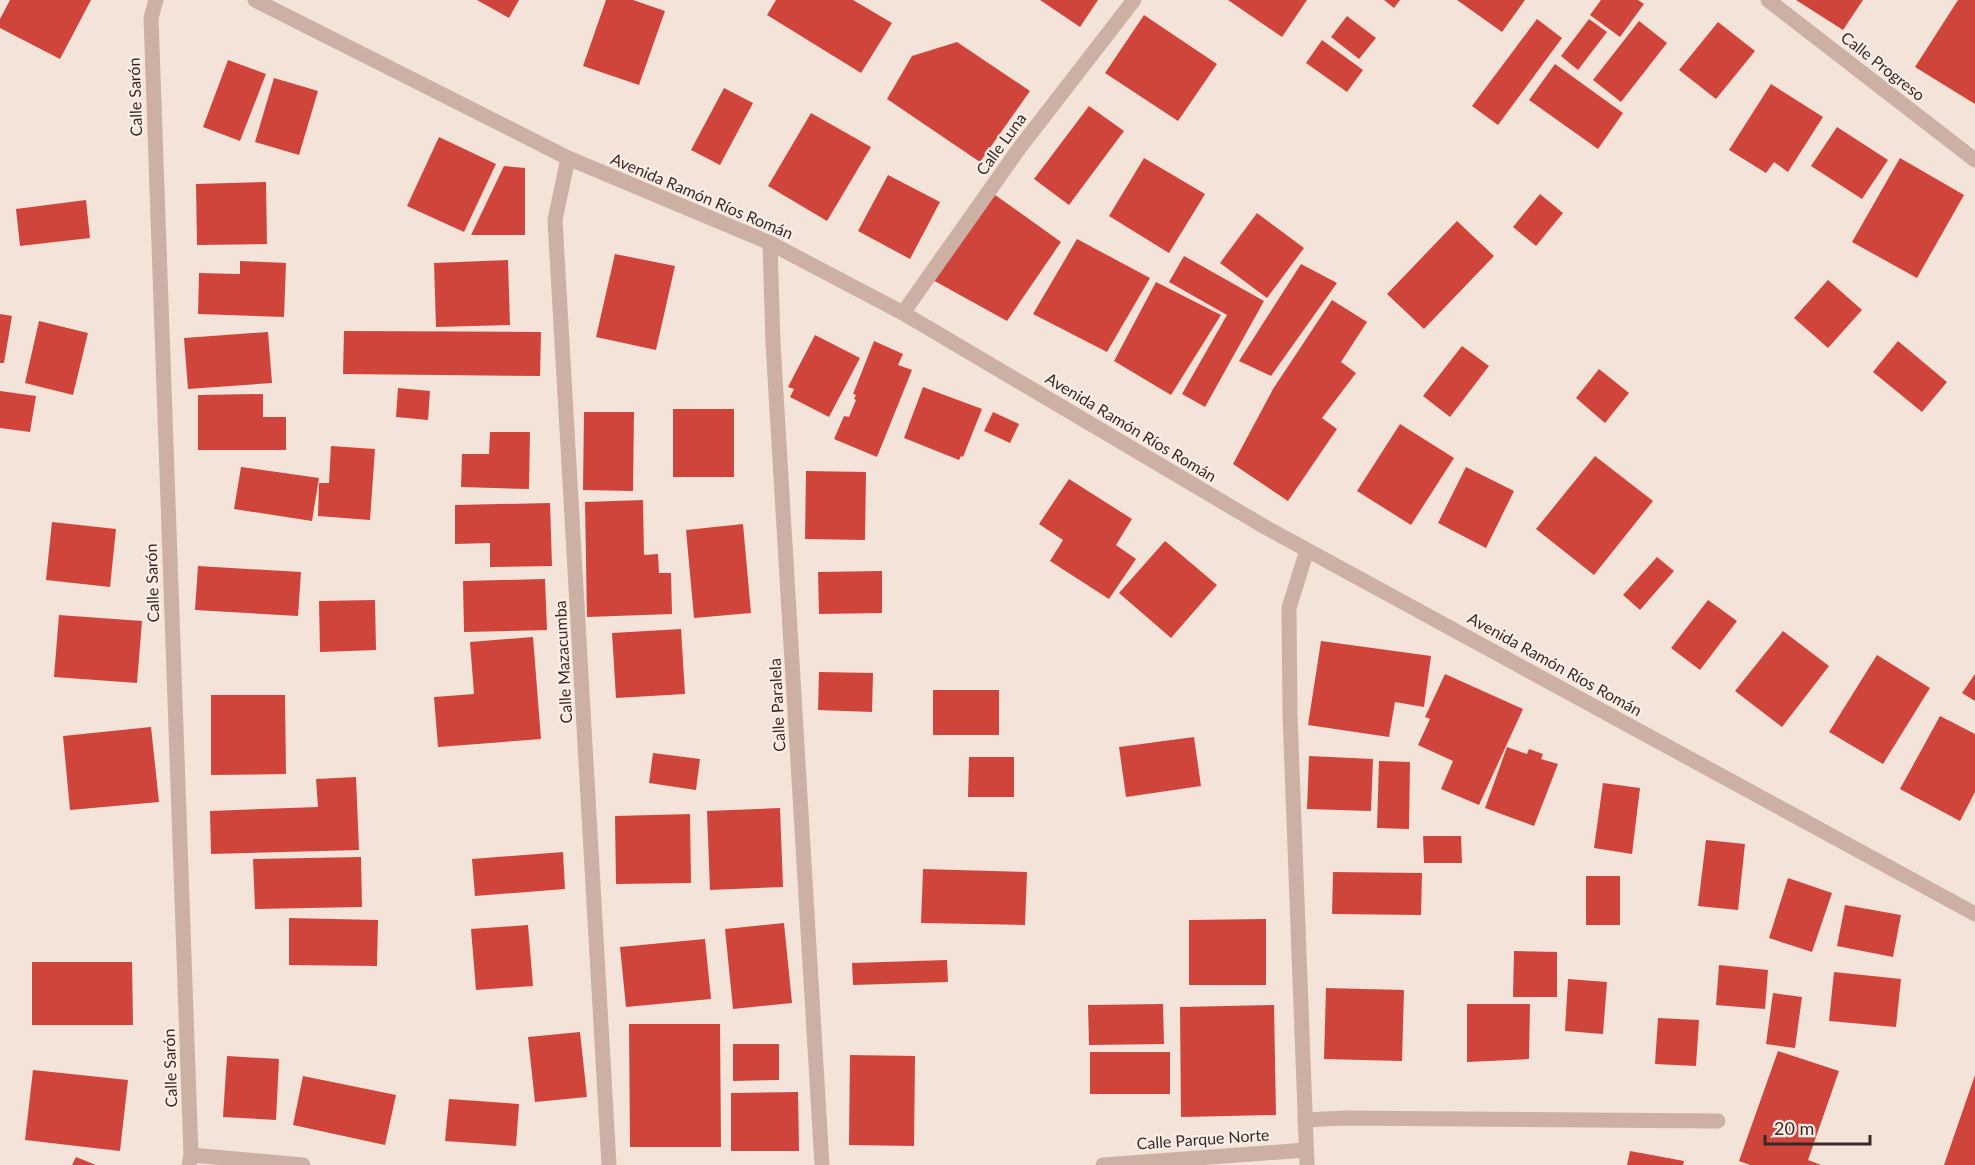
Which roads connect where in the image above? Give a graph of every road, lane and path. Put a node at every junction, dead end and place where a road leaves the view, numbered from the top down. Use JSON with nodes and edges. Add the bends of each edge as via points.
{"nodes":[{"id":1,"x":156,"y":0,"type":"edge"},
{"id":2,"x":255,"y":0,"type":"edge"},
{"id":3,"x":1134,"y":0,"type":"edge"},
{"id":4,"x":1768,"y":0,"type":"edge"},
{"id":5,"x":568,"y":158,"type":"junction"},
{"id":6,"x":1975,"y":160,"type":"edge"},
{"id":7,"x":771,"y":243,"type":"junction"},
{"id":8,"x":903,"y":313,"type":"junction"},
{"id":9,"x":1307,"y":550,"type":"junction"},
{"id":10,"x":1975,"y":914,"type":"edge"},
{"id":11,"x":1305,"y":1120,"type":"junction"},
{"id":12,"x":1718,"y":1121,"type":"dead end"},
{"id":13,"x":1306,"y":1157,"type":"edge"},
{"id":14,"x":190,"y":1160,"type":"edge"},
{"id":15,"x":303,"y":1165,"type":"edge"},
{"id":16,"x":609,"y":1165,"type":"edge"},
{"id":17,"x":822,"y":1165,"type":"edge"},
{"id":18,"x":1103,"y":1165,"type":"edge"}],
"edges":[{"from":1,"to":14,"type":"street","name":"Calle Sarón","via":[[151,18]]},
{"from":2,"to":5,"type":"street","name":"Avenida Ramón Ríos Román"},
{"from":3,"to":8,"type":"street","name":"Calle Luna","via":[[1018,150]]},
{"from":4,"to":6,"type":"street","name":"Calle Progreso"},
{"from":5,"to":7,"type":"street","name":"Avenida Ramón Ríos Román"},
{"from":5,"to":16,"type":"street","name":"Calle Mazacumba","via":[[555,220]]},
{"from":7,"to":8,"type":"street","name":"Avenida Ramón Ríos Román"},
{"from":7,"to":17,"type":"street","name":"Calle Paralela","via":[[774,363]]},
{"from":8,"to":9,"type":"street","name":"Avenida Ramón Ríos Román"},
{"from":9,"to":10,"type":"street","name":"Avenida Ramón Ríos Román"},
{"from":9,"to":11,"type":"street","via":[[1289,608]]},
{"from":11,"to":12,"type":"street"},
{"from":11,"to":13,"type":"street"},
{"from":13,"to":18,"type":"street","name":"Calle Parque Norte"},
{"from":14,"to":15,"type":"street"}]}
